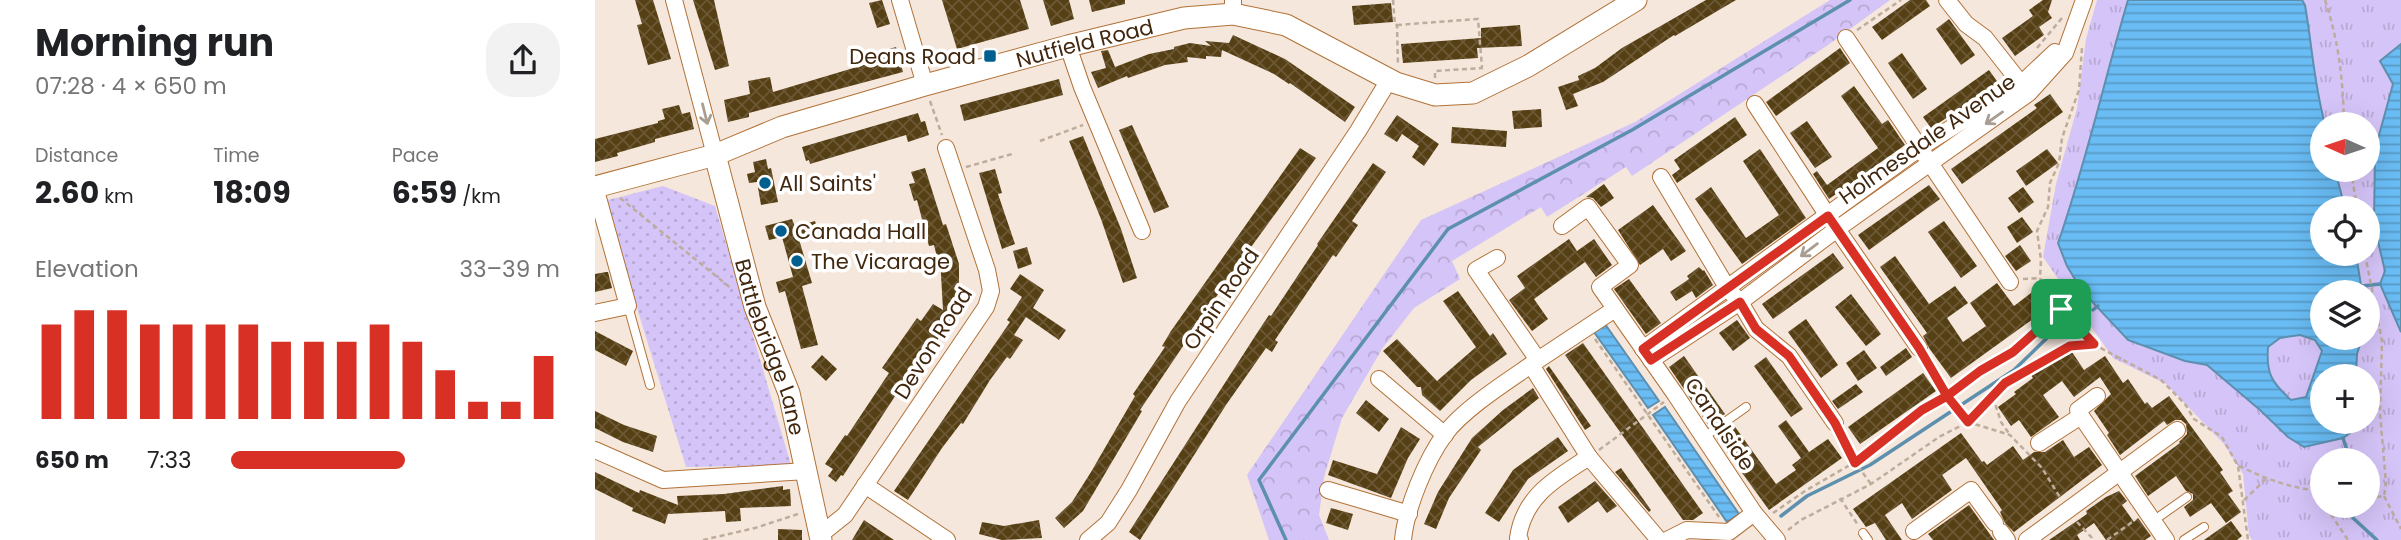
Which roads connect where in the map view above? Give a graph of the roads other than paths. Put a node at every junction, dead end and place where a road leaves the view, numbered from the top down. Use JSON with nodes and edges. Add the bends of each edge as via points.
{"nodes":[{"id":1,"x":674,"y":0,"type":"edge"},
{"id":2,"x":900,"y":0,"type":"edge"},
{"id":3,"x":1636,"y":0,"type":"edge"},
{"id":4,"x":1947,"y":0,"type":"edge"},
{"id":5,"x":2084,"y":0,"type":"edge"},
{"id":6,"x":1233,"y":7,"type":"edge"},
{"id":7,"x":1612,"y":7,"type":"edge"},
{"id":8,"x":1846,"y":38,"type":"road end"},
{"id":9,"x":1068,"y":46,"type":"junction"},
{"id":10,"x":1392,"y":81,"type":"junction"},
{"id":11,"x":925,"y":85,"type":"junction"},
{"id":12,"x":2025,"y":89,"type":"junction"},
{"id":13,"x":1755,"y":104,"type":"dead end"},
{"id":14,"x":1921,"y":147,"type":"junction"},
{"id":15,"x":946,"y":148,"type":"road end"},
{"id":16,"x":715,"y":156,"type":"junction"},
{"id":17,"x":1931,"y":163,"type":"junction"},
{"id":18,"x":1661,"y":177,"type":"dead end"},
{"id":19,"x":605,"y":185,"type":"edge"},
{"id":20,"x":1833,"y":222,"type":"junction"},
{"id":21,"x":1562,"y":226,"type":"dead end"},
{"id":22,"x":1142,"y":231,"type":"dead end"},
{"id":23,"x":1497,"y":258,"type":"dead end"},
{"id":24,"x":2010,"y":282,"type":"dead end"},
{"id":25,"x":1728,"y":289,"type":"junction"},
{"id":26,"x":1740,"y":302,"type":"junction"},
{"id":27,"x":628,"y":306,"type":"junction"},
{"id":28,"x":1615,"y":309,"type":"junction"},
{"id":29,"x":595,"y":313,"type":"edge"},
{"id":30,"x":1919,"y":348,"type":"road end"},
{"id":31,"x":1647,"y":355,"type":"junction"},
{"id":32,"x":1535,"y":362,"type":"junction"},
{"id":33,"x":1378,"y":379,"type":"dead end"},
{"id":34,"x":650,"y":385,"type":"dead end"},
{"id":35,"x":2097,"y":396,"type":"dead end"},
{"id":36,"x":1746,"y":407,"type":"dead end"},
{"id":37,"x":2081,"y":416,"type":"junction"},
{"id":38,"x":1835,"y":423,"type":"road end"},
{"id":39,"x":2178,"y":430,"type":"dead end"},
{"id":40,"x":1445,"y":435,"type":"junction"},
{"id":41,"x":1704,"y":437,"type":"junction"},
{"id":42,"x":2039,"y":443,"type":"dead end"},
{"id":43,"x":595,"y":450,"type":"edge"},
{"id":44,"x":1589,"y":457,"type":"junction"},
{"id":45,"x":807,"y":471,"type":"junction"},
{"id":46,"x":2119,"y":474,"type":"junction"},
{"id":47,"x":865,"y":485,"type":"junction"},
{"id":48,"x":1328,"y":490,"type":"dead end"},
{"id":49,"x":2187,"y":497,"type":"dead end"},
{"id":50,"x":1525,"y":516,"type":"junction"},
{"id":51,"x":1758,"y":517,"type":"junction"},
{"id":52,"x":2150,"y":517,"type":"junction"},
{"id":53,"x":1543,"y":520,"type":"dead end"},
{"id":54,"x":1405,"y":527,"type":"edge"},
{"id":55,"x":2204,"y":527,"type":"dead end"},
{"id":56,"x":1914,"y":530,"type":"edge"},
{"id":57,"x":2001,"y":532,"type":"edge"},
{"id":58,"x":820,"y":538,"type":"edge"},
{"id":59,"x":1777,"y":539,"type":"edge"},
{"id":60,"x":947,"y":540,"type":"edge"},
{"id":61,"x":1088,"y":540,"type":"edge"},
{"id":62,"x":1520,"y":540,"type":"edge"},
{"id":63,"x":1659,"y":540,"type":"edge"},
{"id":64,"x":1667,"y":540,"type":"edge"},
{"id":65,"x":2027,"y":540,"type":"edge"},
{"id":66,"x":2166,"y":540,"type":"edge"},
{"id":67,"x":2185,"y":540,"type":"edge"}],
"edges":[{"from":1,"to":16,"type":"street","one_way":true},
{"from":2,"to":11,"type":"street"},
{"from":3,"to":7,"type":"street","name":"Nutfield Road"},
{"from":4,"to":12,"type":"street","via":[[1966,24],[1985,38]]},
{"from":5,"to":12,"type":"street","name":"Holmesdale Avenue","via":[[2076,38]]},
{"from":6,"to":9,"type":"street","name":"Nutfield Road"},
{"from":6,"to":10,"type":"street","name":"Nutfield Road","via":[[1286,25]]},
{"from":7,"to":10,"type":"street","name":"Nutfield Road","via":[[1528,66],[1486,76],[1473,93],[1435,95]]},
{"from":8,"to":14,"type":"street"},
{"from":9,"to":11,"type":"street","name":"Nutfield Road"},
{"from":9,"to":22,"type":"street"},
{"from":10,"to":61,"type":"street","name":"Orpin Road","via":[[1178,401],[1108,523]]},
{"from":11,"to":16,"type":"street","name":"Nutfield Road","via":[[782,127]]},
{"from":12,"to":14,"type":"street","name":"Holmesdale Avenue"},
{"from":12,"to":17,"type":"street","name":"Holmesdale Avenue","one_way":true},
{"from":13,"to":20,"type":"street"},
{"from":14,"to":17,"type":"street"},
{"from":14,"to":20,"type":"street","name":"Holmesdale Avenue"},
{"from":15,"to":47,"type":"street","name":"Devon Road","via":[[991,291],[986,307]]},
{"from":16,"to":19,"type":"street","name":"Nutfield Road"},
{"from":16,"to":45,"type":"street","name":"Battlebridge Lane","via":[[755,307],[789,393]]},
{"from":17,"to":20,"type":"street","name":"Holmesdale Avenue"},
{"from":17,"to":24,"type":"street"},
{"from":18,"to":25,"type":"street"},
{"from":19,"to":27,"type":"street"},
{"from":20,"to":25,"type":"street","name":"Holmesdale Avenue"},
{"from":20,"to":26,"type":"street","name":"Holmesdale Avenue","one_way":true},
{"from":20,"to":30,"type":"street"},
{"from":21,"to":28,"type":"street","name":"Canalside","via":[[1588,207],[1630,265],[1600,287]]},
{"from":23,"to":32,"type":"street","via":[[1476,270]]},
{"from":25,"to":26,"type":"street"},
{"from":25,"to":31,"type":"street","name":"Holmesdale Avenue"},
{"from":26,"to":31,"type":"street","name":"Holmesdale Avenue"},
{"from":26,"to":38,"type":"street","via":[[1756,329],[1789,356]]},
{"from":27,"to":29,"type":"street"},
{"from":27,"to":34,"type":"lane"},
{"from":28,"to":31,"type":"street","name":"Canalside"},
{"from":28,"to":32,"type":"street"},
{"from":31,"to":41,"type":"street","name":"Canalside"},
{"from":32,"to":40,"type":"street","via":[[1465,414]]},
{"from":32,"to":44,"type":"street"},
{"from":33,"to":40,"type":"street"},
{"from":35,"to":37,"type":"street","via":[[2078,410]]},
{"from":36,"to":41,"type":"lane"},
{"from":37,"to":42,"type":"street"},
{"from":37,"to":46,"type":"street"},
{"from":39,"to":46,"type":"street"},
{"from":40,"to":54,"type":"street","via":[[1417,486]]},
{"from":41,"to":51,"type":"street","name":"Canalside"},
{"from":43,"to":45,"type":"street","via":[[663,480]]},
{"from":44,"to":50,"type":"street","via":[[1543,487]]},
{"from":44,"to":63,"type":"street"},
{"from":45,"to":58,"type":"street","name":"Battlebridge Lane"},
{"from":46,"to":52,"type":"street"},
{"from":46,"to":65,"type":"street"},
{"from":47,"to":58,"type":"street","name":"Devon Road","via":[[845,515]]},
{"from":47,"to":60,"type":"street"},
{"from":48,"to":54,"type":"street"},
{"from":49,"to":52,"type":"lane"},
{"from":50,"to":53,"type":"street"},
{"from":50,"to":62,"type":"street"},
{"from":51,"to":59,"type":"street","name":"Canalside"},
{"from":51,"to":64,"type":"street","via":[[1729,532],[1687,530]]},
{"from":52,"to":66,"type":"street"},
{"from":55,"to":67,"type":"lane"},
{"from":56,"to":57,"type":"street","via":[[1971,490]]}]}
